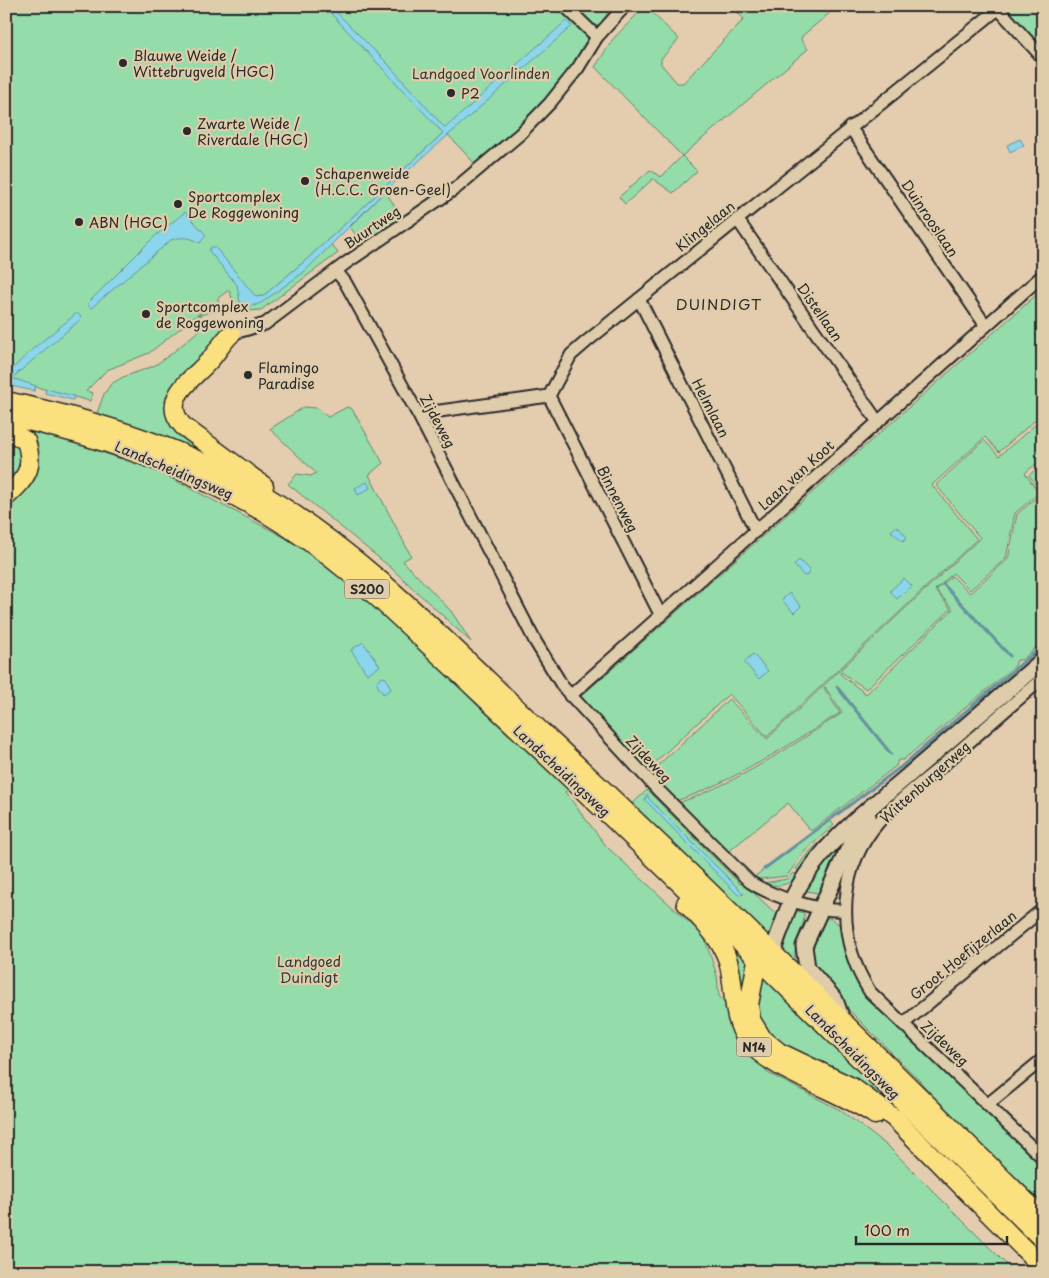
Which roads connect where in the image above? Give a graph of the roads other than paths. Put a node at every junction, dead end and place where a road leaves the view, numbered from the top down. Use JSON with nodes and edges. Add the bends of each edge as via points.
{"nodes":[{"id":1,"x":565,"y":6,"type":"edge"},
{"id":2,"x":625,"y":6,"type":"edge"},
{"id":3,"x":997,"y":8,"type":"edge"},
{"id":4,"x":597,"y":37,"type":"junction"},
{"id":5,"x":1043,"y":58,"type":"edge"},
{"id":6,"x":850,"y":128,"type":"junction"},
{"id":7,"x":737,"y":219,"type":"junction"},
{"id":8,"x":336,"y":271,"type":"junction"},
{"id":9,"x":1043,"y":275,"type":"edge"},
{"id":10,"x":639,"y":298,"type":"junction"},
{"id":11,"x":986,"y":326,"type":"junction"},
{"id":12,"x":231,"y":334,"type":"joint"},
{"id":13,"x":548,"y":396,"type":"junction"},
{"id":14,"x":6,"y":401,"type":"edge"},
{"id":15,"x":418,"y":414,"type":"junction"},
{"id":16,"x":6,"y":416,"type":"edge"},
{"id":17,"x":878,"y":422,"type":"junction"},
{"id":18,"x":6,"y":429,"type":"edge"},
{"id":19,"x":6,"y":497,"type":"edge"},
{"id":20,"x":292,"y":512,"type":"junction"},
{"id":21,"x":756,"y":531,"type":"junction"},
{"id":22,"x":661,"y":616,"type":"junction"},
{"id":23,"x":1043,"y":660,"type":"edge"},
{"id":24,"x":1043,"y":678,"type":"edge"},
{"id":25,"x":570,"y":696,"type":"junction"},
{"id":26,"x":882,"y":800,"type":"junction"},
{"id":27,"x":620,"y":815,"type":"junction"},
{"id":28,"x":657,"y":861,"type":"junction"},
{"id":29,"x":792,"y":899,"type":"junction"},
{"id":30,"x":821,"y":908,"type":"junction"},
{"id":31,"x":1043,"y":909,"type":"edge"},
{"id":32,"x":844,"y":910,"type":"junction"},
{"id":33,"x":766,"y":956,"type":"junction"},
{"id":34,"x":842,"y":1019,"type":"junction"},
{"id":35,"x":903,"y":1024,"type":"junction"},
{"id":36,"x":1043,"y":1059,"type":"edge"},
{"id":37,"x":988,"y":1104,"type":"junction"},
{"id":38,"x":1043,"y":1158,"type":"edge"},
{"id":39,"x":936,"y":1160,"type":"junction"},
{"id":40,"x":1043,"y":1218,"type":"edge"},
{"id":41,"x":1043,"y":1240,"type":"edge"},
{"id":42,"x":1043,"y":1268,"type":"edge"}],
"edges":[{"from":1,"to":4,"type":"street"},
{"from":2,"to":4,"type":"street","name":"Buurtweg"},
{"from":3,"to":5,"type":"street"},
{"from":3,"to":6,"type":"street","name":"Klingelaan"},
{"from":4,"to":8,"type":"street","name":"Buurtweg","via":[[550,104],[520,134],[456,188]]},
{"from":6,"to":7,"type":"street","name":"Klingelaan"},
{"from":6,"to":11,"type":"street","name":"Duinrooslaan"},
{"from":7,"to":10,"type":"street","name":"Klingelaan"},
{"from":7,"to":17,"type":"street","name":"Distellaan"},
{"from":8,"to":12,"type":"street","name":"Buurtweg","via":[[266,324]]},
{"from":8,"to":15,"type":"street","name":"Zijdeweg"},
{"from":9,"to":11,"type":"street","name":"Laan van Koot"},
{"from":10,"to":13,"type":"street","name":"Klingelaan","via":[[571,355]]},
{"from":10,"to":21,"type":"street","name":"Helmlaan"},
{"from":11,"to":17,"type":"street","name":"Laan van Koot"},
{"from":12,"to":20,"type":"main road","via":[[209,362],[180,389],[174,403],[175,415],[182,426],[256,478]]},
{"from":13,"to":15,"type":"street"},
{"from":13,"to":22,"type":"street","name":"Binnenweg"},
{"from":14,"to":20,"type":"main road","name":"Landscheidingsweg","number":"S200","via":[[124,433],[186,456],[231,476]]},
{"from":15,"to":25,"type":"street","name":"Zijdeweg","via":[[535,641]]},
{"from":16,"to":27,"type":"main road","name":"Landscheidingsweg","number":"S200","via":[[118,445],[223,489],[274,518],[355,578]]},
{"from":17,"to":21,"type":"street","name":"Laan van Koot"},
{"from":18,"to":19,"type":"main road","via":[[26,441],[30,453],[30,467],[24,479]]},
{"from":20,"to":27,"type":"main road","name":"Landscheidingsweg","number":"S200","via":[[366,568]]},
{"from":21,"to":22,"type":"street","name":"Laan van Koot"},
{"from":22,"to":25,"type":"street","name":"Laan van Koot"},
{"from":23,"to":26,"type":"street","name":"Wittenburgerweg"},
{"from":24,"to":32,"type":"street","name":"Wittenburgerweg","via":[[874,828],[853,865]]},
{"from":25,"to":29,"type":"street","name":"Zijdeweg","via":[[750,882]]},
{"from":26,"to":29,"type":"street","name":"Wittenburgerweg","via":[[840,832],[804,877]]},
{"from":26,"to":30,"type":"street","name":"Wittenburgerweg","via":[[858,830]]},
{"from":27,"to":28,"type":"main road","name":"Landscheidingsweg","number":"N14"},
{"from":27,"to":33,"type":"main road","name":"Landscheidingsweg","number":"N14","via":[[758,938]]},
{"from":28,"to":33,"type":"main road","name":"Landscheidingsweg","number":"N14"},
{"from":28,"to":39,"type":"main road","number":"N14","via":[[682,899],[722,947],[730,968],[738,1023],[752,1046],[778,1065],[868,1111]]},
{"from":29,"to":30,"type":"street","name":"Zijdeweg"},
{"from":29,"to":33,"type":"street","name":"Wittenburgerweg"},
{"from":30,"to":32,"type":"street","name":"Zijdeweg"},
{"from":30,"to":34,"type":"street","name":"Wittenburgerweg","via":[[805,942],[805,960],[816,982],[835,1000]]},
{"from":31,"to":35,"type":"street","name":"Groot Hoefijzerlaan"},
{"from":32,"to":35,"type":"street","name":"Zijdeweg","via":[[859,975],[870,992]]},
{"from":33,"to":34,"type":"main road","name":"Landscheidingsweg","number":"N14"},
{"from":33,"to":39,"type":"main road","number":"N14","via":[[750,992],[749,1005],[751,1020],[762,1038],[779,1052],[863,1094],[904,1126]]},
{"from":33,"to":41,"type":"main road","name":"Landscheidingsweg","number":"N14","via":[[775,975]]},
{"from":34,"to":40,"type":"main road","name":"Landscheidingsweg","number":"N14"},
{"from":35,"to":37,"type":"street","name":"Zijdeweg"},
{"from":36,"to":37,"type":"street"},
{"from":37,"to":38,"type":"street","name":"Zijdeweg"},
{"from":39,"to":42,"type":"main road","number":"N14"}]}
